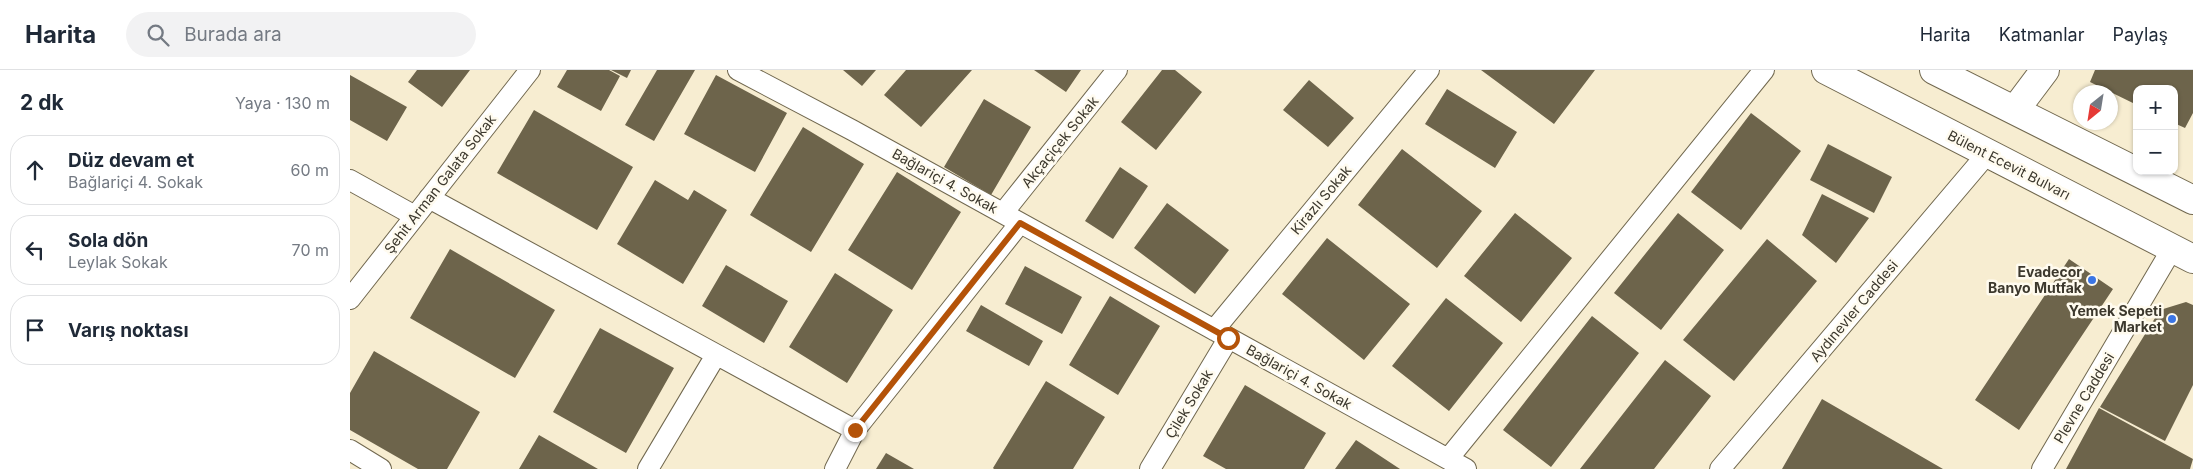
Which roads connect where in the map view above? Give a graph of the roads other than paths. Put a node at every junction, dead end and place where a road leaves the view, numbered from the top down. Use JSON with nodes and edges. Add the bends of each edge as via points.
{"nodes":[{"id":1,"x":530,"y":70,"type":"edge"},
{"id":2,"x":738,"y":70,"type":"edge"},
{"id":3,"x":1117,"y":70,"type":"edge"},
{"id":4,"x":1429,"y":70,"type":"edge"},
{"id":5,"x":1764,"y":70,"type":"edge"},
{"id":6,"x":1826,"y":70,"type":"edge"},
{"id":7,"x":1934,"y":70,"type":"edge"},
{"id":8,"x":2045,"y":70,"type":"edge"},
{"id":9,"x":2015,"y":110,"type":"junction"},
{"id":10,"x":1987,"y":154,"type":"junction"},
{"id":11,"x":350,"y":180,"type":"edge"},
{"id":12,"x":429,"y":198,"type":"junction"},
{"id":13,"x":2193,"y":200,"type":"edge"},
{"id":14,"x":415,"y":216,"type":"junction"},
{"id":15,"x":1011,"y":218,"type":"junction"},
{"id":16,"x":2183,"y":254,"type":"edge"},
{"id":17,"x":350,"y":299,"type":"edge"},
{"id":18,"x":1221,"y":334,"type":"junction"},
{"id":19,"x":716,"y":354,"type":"junction"},
{"id":20,"x":855,"y":430,"type":"junction"},
{"id":21,"x":350,"y":450,"type":"edge"},
{"id":22,"x":1460,"y":466,"type":"edge"},
{"id":23,"x":381,"y":469,"type":"edge"},
{"id":24,"x":648,"y":469,"type":"edge"},
{"id":25,"x":835,"y":469,"type":"edge"},
{"id":26,"x":1150,"y":469,"type":"edge"},
{"id":27,"x":1720,"y":469,"type":"edge"},
{"id":28,"x":2042,"y":469,"type":"edge"}],
"edges":[{"from":1,"to":12,"type":"street","name":"Şehit Arman Galata Sokak"},
{"from":2,"to":15,"type":"street","name":"Bağlariçi 4. Sokak"},
{"from":3,"to":15,"type":"street","name":"Akçaçiçek Sokak"},
{"from":4,"to":18,"type":"street","name":"Kirazlı Sokak"},
{"from":5,"to":22,"type":"street"},
{"from":6,"to":10,"type":"main road","name":"Bülent Ecevit Bulvarı"},
{"from":7,"to":9,"type":"main road"},
{"from":8,"to":9,"type":"main road"},
{"from":9,"to":13,"type":"main road"},
{"from":10,"to":16,"type":"main road","name":"Bülent Ecevit Bulvarı"},
{"from":10,"to":27,"type":"street","name":"Aydınevler Caddesi"},
{"from":11,"to":14,"type":"street"},
{"from":12,"to":14,"type":"street","name":"Şehit Arman Galata Sokak"},
{"from":12,"to":19,"type":"street"},
{"from":14,"to":17,"type":"street","name":"Şehit Arman Galata Sokak"},
{"from":15,"to":18,"type":"street","name":"Bağlariçi 4. Sokak"},
{"from":15,"to":20,"type":"street","name":"Akçaçiçek Sokak"},
{"from":16,"to":28,"type":"street","name":"Plevne Caddesi"},
{"from":18,"to":22,"type":"street","name":"Bağlariçi 4. Sokak"},
{"from":18,"to":26,"type":"street","name":"Çilek Sokak"},
{"from":19,"to":20,"type":"street"},
{"from":19,"to":24,"type":"street"},
{"from":20,"to":25,"type":"street","name":"Akçaçiçek Sokak"},
{"from":21,"to":23,"type":"street"}]}
